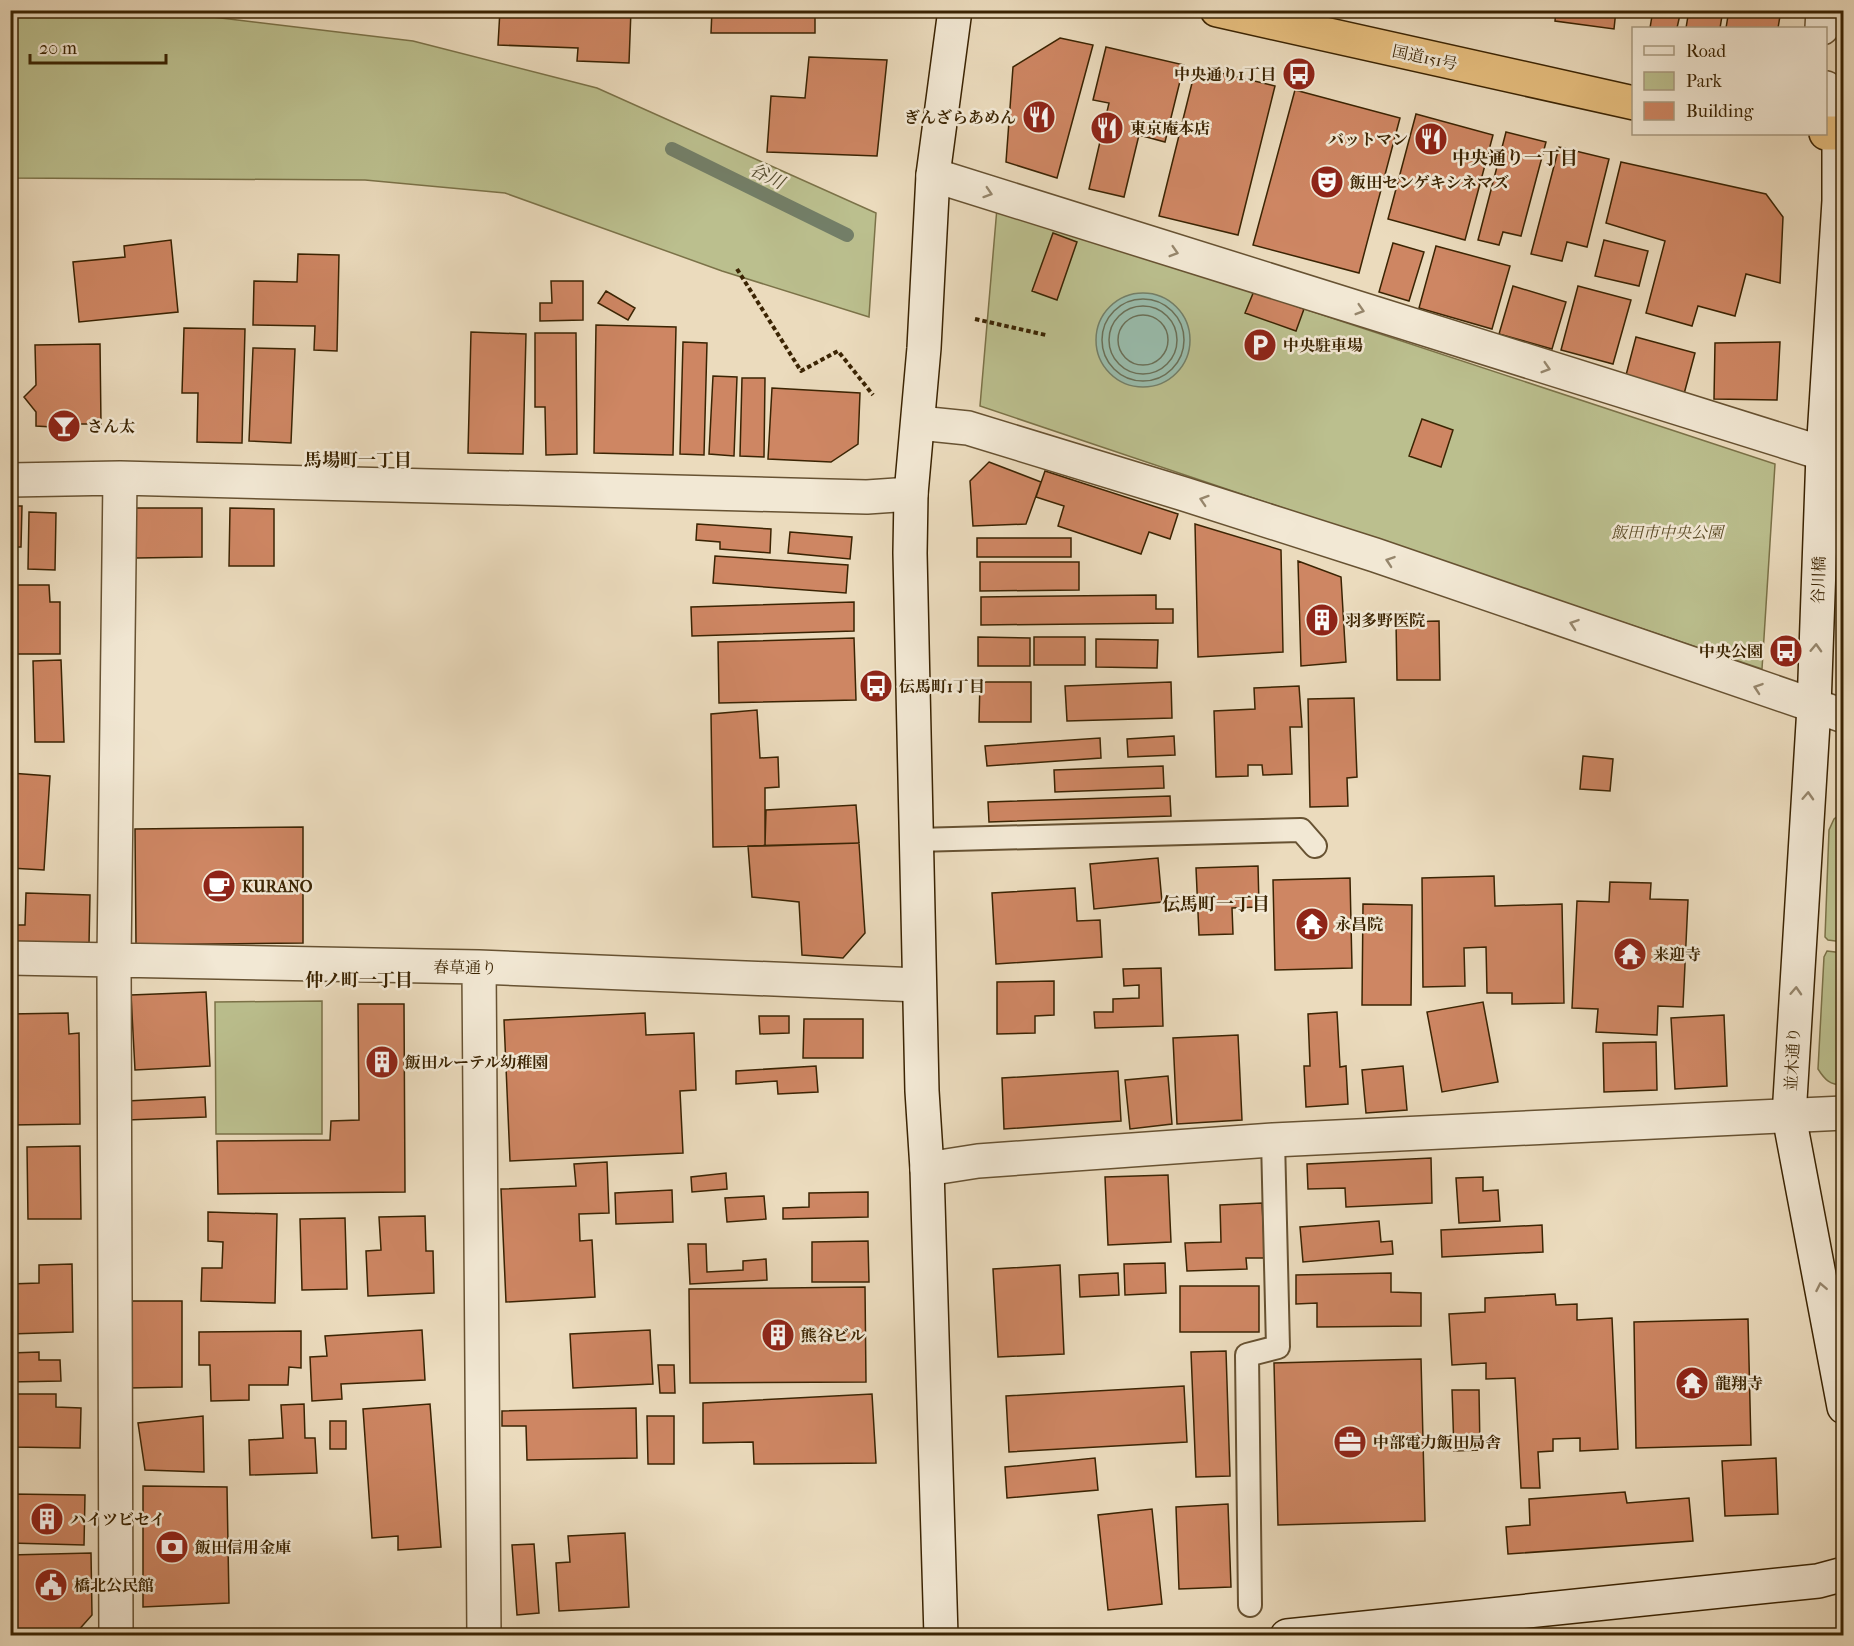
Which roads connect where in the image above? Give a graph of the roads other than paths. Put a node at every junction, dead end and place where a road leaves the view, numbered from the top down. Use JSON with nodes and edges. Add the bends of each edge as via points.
{"nodes":[{"id":1,"x":955,"y":10,"type":"edge"},
{"id":2,"x":1217,"y":10,"type":"edge"},
{"id":3,"x":1823,"y":10,"type":"edge"},
{"id":4,"x":1822,"y":27,"type":"edge"},
{"id":5,"x":1827,"y":92,"type":"edge"},
{"id":6,"x":1632,"y":103,"type":"edge"},
{"id":7,"x":1836,"y":133,"type":"edge"},
{"id":8,"x":931,"y":191,"type":"junction"},
{"id":9,"x":919,"y":423,"type":"junction"},
{"id":10,"x":1833,"y":457,"type":"edge"},
{"id":11,"x":120,"y":478,"type":"junction"},
{"id":12,"x":10,"y":480,"type":"edge"},
{"id":13,"x":911,"y":494,"type":"junction"},
{"id":14,"x":1829,"y":711,"type":"edge"},
{"id":15,"x":916,"y":840,"type":"junction"},
{"id":16,"x":1315,"y":846,"type":"dead end"},
{"id":17,"x":10,"y":958,"type":"edge"},
{"id":18,"x":114,"y":960,"type":"junction"},
{"id":19,"x":478,"y":967,"type":"junction"},
{"id":20,"x":919,"y":985,"type":"junction"},
{"id":21,"x":1844,"y":1113,"type":"edge"},
{"id":22,"x":1789,"y":1116,"type":"junction"},
{"id":23,"x":1273,"y":1140,"type":"junction"},
{"id":24,"x":927,"y":1169,"type":"junction"},
{"id":25,"x":1844,"y":1407,"type":"edge"},
{"id":26,"x":1844,"y":1574,"type":"edge"},
{"id":27,"x":1250,"y":1605,"type":"dead end"},
{"id":28,"x":116,"y":1635,"type":"edge"},
{"id":29,"x":484,"y":1635,"type":"edge"},
{"id":30,"x":941,"y":1635,"type":"edge"},
{"id":31,"x":1287,"y":1635,"type":"edge"}],
"edges":[{"from":1,"to":8,"type":"street"},
{"from":2,"to":6,"type":"highway","name":"国道151号"},
{"from":3,"to":4,"type":"street"},
{"from":5,"to":7,"type":"street"},
{"from":7,"to":10,"type":"street","via":[[1839,201]]},
{"from":8,"to":9,"type":"street"},
{"from":8,"to":10,"type":"street","one_way":true},
{"from":9,"to":13,"type":"street"},
{"from":14,"to":9,"type":"street","one_way":true,"via":[[1375,555],[1184,494],[968,428]]},
{"from":14,"to":10,"type":"street","name":"谷川橋","one_way":true},
{"from":11,"to":12,"type":"street"},
{"from":11,"to":13,"type":"street","via":[[867,497]]},
{"from":11,"to":18,"type":"street"},
{"from":13,"to":15,"type":"street"},
{"from":22,"to":14,"type":"street","name":"並木通り","one_way":true},
{"from":15,"to":16,"type":"lane","via":[[1301,830]]},
{"from":15,"to":20,"type":"street"},
{"from":17,"to":18,"type":"street","name":"春草通り"},
{"from":18,"to":19,"type":"street","name":"春草通り"},
{"from":18,"to":28,"type":"street"},
{"from":19,"to":20,"type":"street","name":"春草通り"},
{"from":19,"to":29,"type":"street"},
{"from":20,"to":24,"type":"street"},
{"from":21,"to":22,"type":"street"},
{"from":22,"to":23,"type":"street"},
{"from":25,"to":22,"type":"street","name":"並木通り","one_way":true},
{"from":23,"to":24,"type":"street","via":[[978,1161]]},
{"from":23,"to":27,"type":"lane","via":[[1278,1347],[1247,1355]]},
{"from":24,"to":30,"type":"street"},
{"from":26,"to":31,"type":"street","via":[[1818,1581]]}]}
